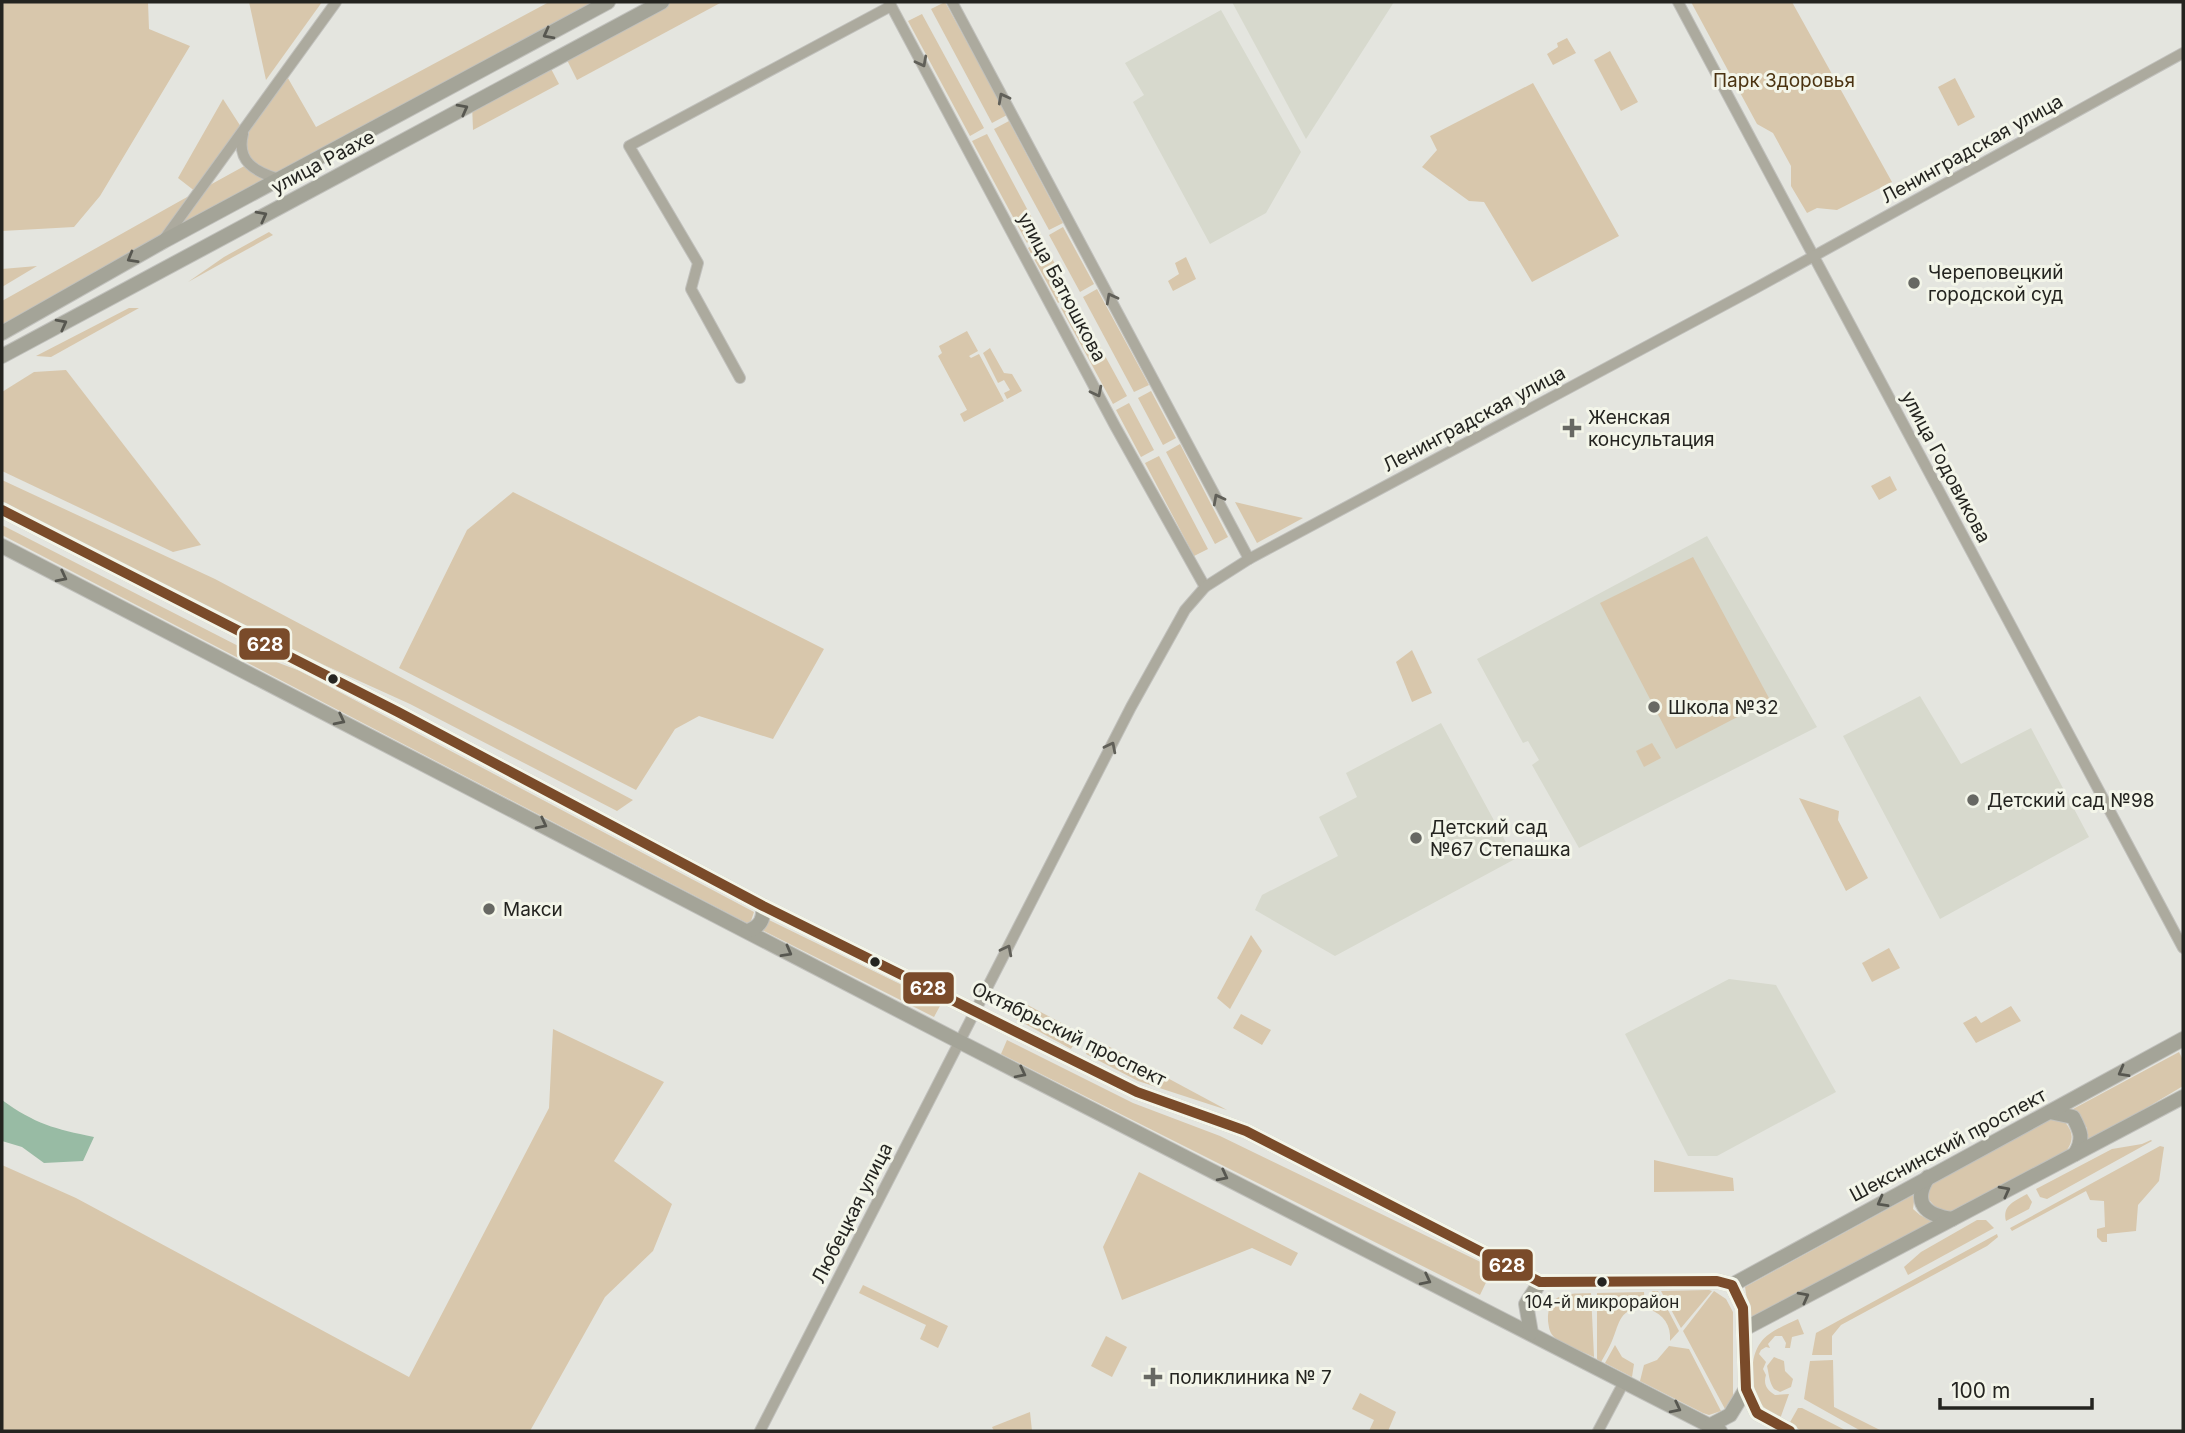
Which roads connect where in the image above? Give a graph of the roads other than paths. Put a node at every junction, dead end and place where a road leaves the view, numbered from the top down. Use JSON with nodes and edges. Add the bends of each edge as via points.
{"nodes":[{"id":1,"x":336,"y":2,"type":"edge"},
{"id":2,"x":608,"y":2,"type":"edge"},
{"id":3,"x":662,"y":2,"type":"edge"},
{"id":4,"x":952,"y":2,"type":"edge"},
{"id":5,"x":1678,"y":2,"type":"edge"},
{"id":6,"x":890,"y":4,"type":"edge"},
{"id":7,"x":2183,"y":53,"type":"edge"},
{"id":8,"x":243,"y":130,"type":"junction"},
{"id":9,"x":279,"y":179,"type":"junction"},
{"id":10,"x":164,"y":241,"type":"junction"},
{"id":11,"x":1815,"y":256,"type":"junction"},
{"id":12,"x":2,"y":333,"type":"edge"},
{"id":13,"x":2,"y":356,"type":"edge"},
{"id":14,"x":740,"y":378,"type":"dead end"},
{"id":15,"x":2,"y":502,"type":"edge"},
{"id":16,"x":2,"y":510,"type":"edge"},
{"id":17,"x":41,"y":530,"type":"junction"},
{"id":18,"x":2,"y":545,"type":"edge"},
{"id":19,"x":1249,"y":559,"type":"junction"},
{"id":20,"x":1205,"y":587,"type":"junction"},
{"id":21,"x":763,"y":906,"type":"junction"},
{"id":22,"x":748,"y":931,"type":"junction"},
{"id":23,"x":2183,"y":948,"type":"edge"},
{"id":24,"x":976,"y":1010,"type":"junction"},
{"id":25,"x":2183,"y":1039,"type":"edge"},
{"id":26,"x":960,"y":1042,"type":"junction"},
{"id":27,"x":2183,"y":1097,"type":"edge"},
{"id":28,"x":2050,"y":1112,"type":"junction"},
{"id":29,"x":2074,"y":1155,"type":"junction"},
{"id":30,"x":1929,"y":1176,"type":"junction"},
{"id":31,"x":1952,"y":1219,"type":"junction"},
{"id":32,"x":1540,"y":1282,"type":"junction"},
{"id":33,"x":1732,"y":1285,"type":"junction"},
{"id":34,"x":1744,"y":1329,"type":"junction"},
{"id":35,"x":1531,"y":1333,"type":"junction"},
{"id":36,"x":1624,"y":1382,"type":"junction"},
{"id":37,"x":1746,"y":1389,"type":"junction"},
{"id":38,"x":1715,"y":1429,"type":"edge"},
{"id":39,"x":760,"y":1431,"type":"edge"},
{"id":40,"x":1598,"y":1431,"type":"edge"},
{"id":41,"x":1790,"y":1431,"type":"edge"}],
"edges":[{"from":1,"to":8,"type":"street"},
{"from":2,"to":9,"type":"main road","name":"улица Раахе","one_way":true},
{"from":13,"to":3,"type":"main road","name":"улица Раахе","one_way":true},
{"from":19,"to":4,"type":"street","name":"улица Батюшкова","one_way":true},
{"from":5,"to":11,"type":"street","name":"улица Годовикова"},
{"from":6,"to":14,"type":"street","via":[[629,146],[698,262],[691,289]]},
{"from":6,"to":20,"type":"street","name":"улица Батюшкова","one_way":true},
{"from":7,"to":11,"type":"street","name":"Ленинградская улица"},
{"from":8,"to":9,"type":"street","via":[[240,143],[248,164],[260,174]]},
{"from":8,"to":10,"type":"street"},
{"from":9,"to":10,"type":"main road","name":"улица Раахе"},
{"from":10,"to":12,"type":"main road","name":"улица Раахе","one_way":true},
{"from":11,"to":19,"type":"street","name":"Ленинградская улица"},
{"from":11,"to":23,"type":"street","name":"улица Годовикова"},
{"from":15,"to":17,"type":"main road","via":[[33,516]]},
{"from":16,"to":17,"type":"main road","name":"Октябрьский проспект"},
{"from":17,"to":21,"type":"main road","name":"Октябрьский проспект"},
{"from":18,"to":22,"type":"main road","one_way":true},
{"from":19,"to":20,"type":"street","name":"Ленинградская улица"},
{"from":24,"to":20,"type":"street","name":"Ленинградская улица","one_way":true,"via":[[1131,707],[1185,610]]},
{"from":21,"to":22,"type":"main road","via":[[764,917]]},
{"from":21,"to":24,"type":"main road","name":"Октябрьский проспект"},
{"from":22,"to":26,"type":"main road","one_way":true},
{"from":24,"to":26,"type":"street","name":"Любецкая улица"},
{"from":24,"to":32,"type":"main road","name":"Октябрьский проспект","via":[[1137,1092],[1246,1131]]},
{"from":25,"to":28,"type":"main road","name":"Шекснинский проспект","one_way":true},
{"from":26,"to":35,"type":"main road","one_way":true},
{"from":26,"to":39,"type":"street","name":"Любецкая улица"},
{"from":27,"to":29,"type":"main road"},
{"from":28,"to":29,"type":"main road","via":[[2073,1117],[2081,1131],[2082,1142]]},
{"from":28,"to":30,"type":"main road","name":"Шекснинский проспект"},
{"from":31,"to":29,"type":"main road","one_way":true},
{"from":30,"to":31,"type":"main road","via":[[1922,1188],[1925,1209]]},
{"from":30,"to":33,"type":"main road","name":"Шекснинский проспект","one_way":true},
{"from":34,"to":31,"type":"main road","one_way":true},
{"from":32,"to":33,"type":"main road","name":"Октябрьский проспект","via":[[1717,1281]]},
{"from":32,"to":35,"type":"main road","via":[[1526,1304]]},
{"from":33,"to":34,"type":"main road","via":[[1743,1308]]},
{"from":34,"to":37,"type":"main road"},
{"from":35,"to":36,"type":"main road"},
{"from":36,"to":38,"type":"main road","one_way":true},
{"from":36,"to":40,"type":"street"},
{"from":37,"to":38,"type":"main road","via":[[1731,1415]]},
{"from":37,"to":41,"type":"main road","via":[[1757,1413]]}]}
